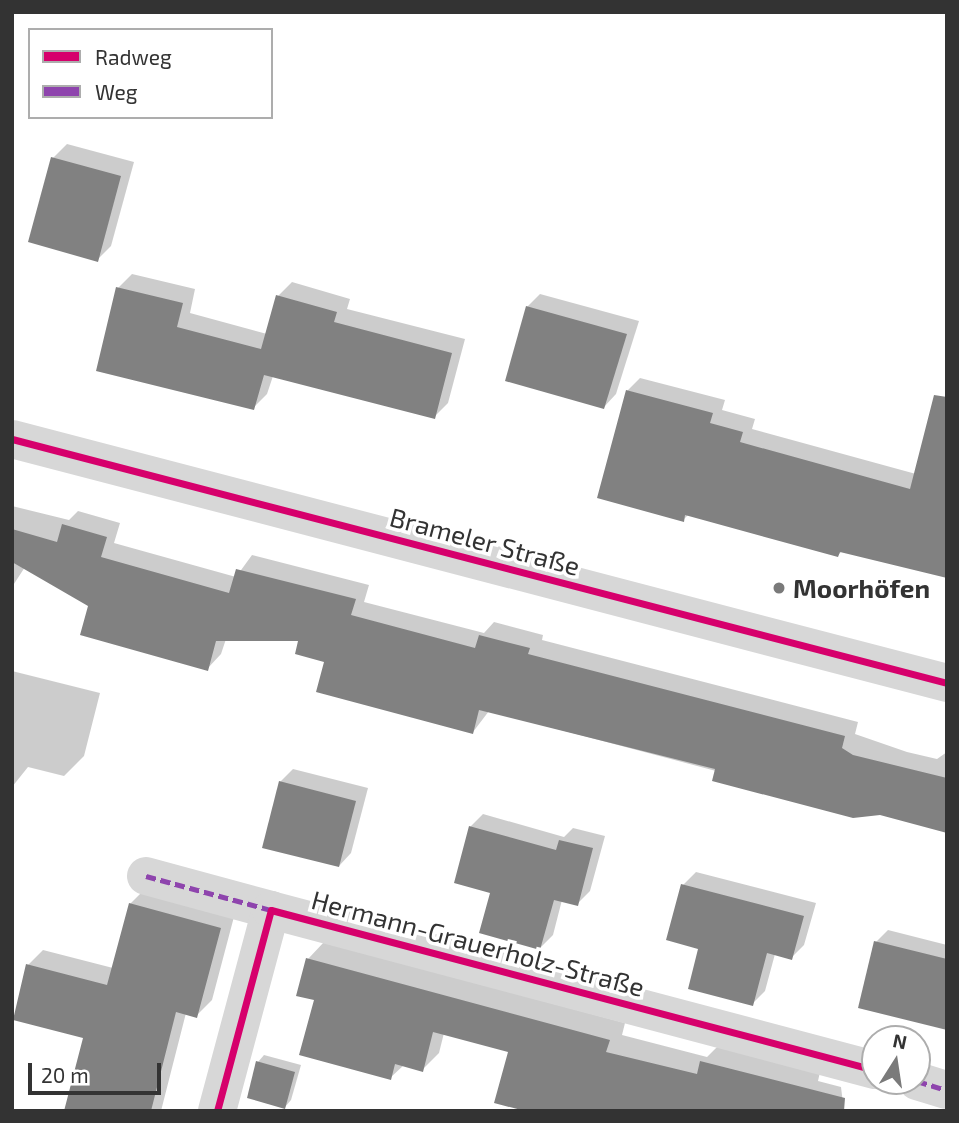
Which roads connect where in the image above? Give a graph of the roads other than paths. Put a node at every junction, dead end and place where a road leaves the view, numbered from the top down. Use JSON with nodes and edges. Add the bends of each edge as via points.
{"nodes":[{"id":1,"x":12,"y":439,"type":"edge"},
{"id":2,"x":947,"y":683,"type":"edge"},
{"id":3,"x":146,"y":876,"type":"dead end"},
{"id":4,"x":271,"y":909,"type":"junction"},
{"id":5,"x":861,"y":1066,"type":"edge"},
{"id":6,"x":217,"y":1111,"type":"edge"}],
"edges":[{"from":1,"to":2,"type":"street","name":"Brameler Straße"},
{"from":3,"to":4,"type":"street","name":"Hermann-Grauerholz-Straße"},
{"from":4,"to":5,"type":"street","name":"Hermann-Grauerholz-Straße"},
{"from":4,"to":6,"type":"street","name":"Hermann-Grauerholz-Straße"}]}
